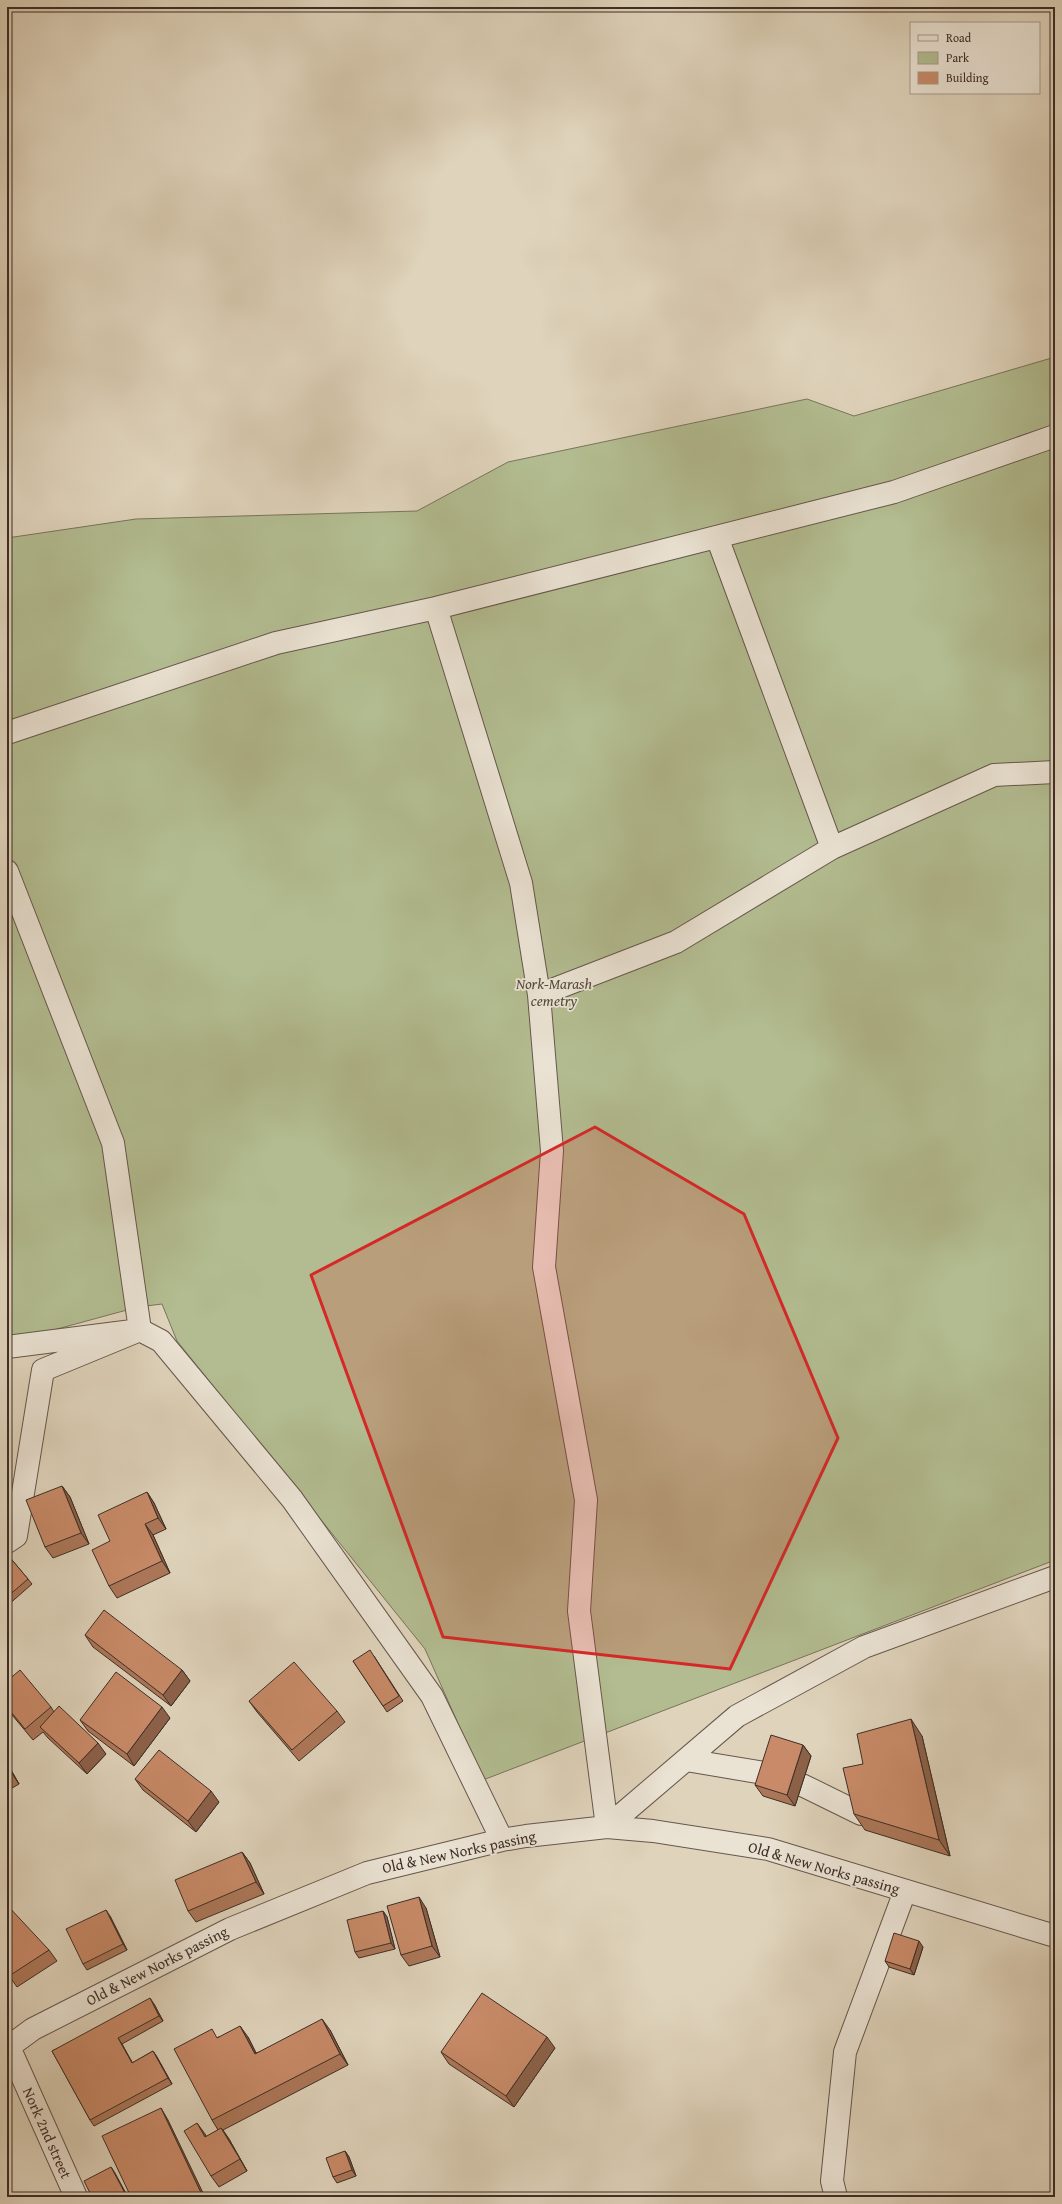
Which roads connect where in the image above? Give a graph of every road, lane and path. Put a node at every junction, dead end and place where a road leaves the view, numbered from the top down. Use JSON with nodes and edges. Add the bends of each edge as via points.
{"nodes":[{"id":1,"x":1055,"y":436,"type":"edge"},
{"id":2,"x":717,"y":537,"type":"junction"},
{"id":3,"x":436,"y":608,"type":"junction"},
{"id":4,"x":7,"y":733,"type":"edge"},
{"id":5,"x":1055,"y":772,"type":"edge"},
{"id":6,"x":832,"y":848,"type":"junction"},
{"id":7,"x":7,"y":871,"type":"edge"},
{"id":8,"x":539,"y":994,"type":"junction"},
{"id":9,"x":140,"y":1330,"type":"junction"},
{"id":10,"x":7,"y":1347,"type":"edge"},
{"id":11,"x":7,"y":1542,"type":"edge"},
{"id":12,"x":1055,"y":1577,"type":"edge"},
{"id":13,"x":686,"y":1760,"type":"junction"},
{"id":14,"x":770,"y":1774,"type":"edge"},
{"id":15,"x":802,"y":1785,"type":"dead end"},
{"id":16,"x":861,"y":1814,"type":"edge"},
{"id":17,"x":607,"y":1827,"type":"junction"},
{"id":18,"x":502,"y":1840,"type":"junction"},
{"id":19,"x":905,"y":1890,"type":"junction"},
{"id":20,"x":1055,"y":1936,"type":"edge"},
{"id":21,"x":8,"y":2048,"type":"edge"},
{"id":22,"x":76,"y":2197,"type":"edge"},
{"id":23,"x":836,"y":2197,"type":"edge"}],
"edges":[{"from":1,"to":2,"type":"street","via":[[894,492]]},
{"from":2,"to":3,"type":"street"},
{"from":2,"to":6,"type":"street"},
{"from":3,"to":4,"type":"street","via":[[276,643]]},
{"from":3,"to":8,"type":"street","via":[[520,883]]},
{"from":5,"to":6,"type":"street","via":[[994,775]]},
{"from":6,"to":8,"type":"street","via":[[676,942]]},
{"from":7,"to":9,"type":"street","via":[[113,1143]]},
{"from":8,"to":17,"type":"street","via":[[552,1151],[544,1267],[586,1500],[579,1611]]},
{"from":9,"to":10,"type":"street"},
{"from":9,"to":11,"type":"street","via":[[42,1370],[16,1536]]},
{"from":9,"to":18,"type":"street","via":[[161,1341],[296,1505],[432,1696]]},
{"from":12,"to":13,"type":"street","via":[[864,1647],[737,1716]]},
{"from":13,"to":14,"type":"street"},
{"from":13,"to":17,"type":"street"},
{"from":15,"to":16,"type":"street"},
{"from":17,"to":18,"type":"street","name":"Old & New Norks passing"},
{"from":17,"to":19,"type":"street","name":"Old & New Norks passing","via":[[653,1831],[768,1849]]},
{"from":18,"to":21,"type":"street","name":"Old & New Norks passing","via":[[367,1873],[230,1929],[33,2029]]},
{"from":19,"to":20,"type":"street","name":"Old & New Norks passing"},
{"from":19,"to":23,"type":"street","via":[[846,2052],[832,2181]]},
{"from":21,"to":22,"type":"street","name":"Nork 2nd street"}]}
